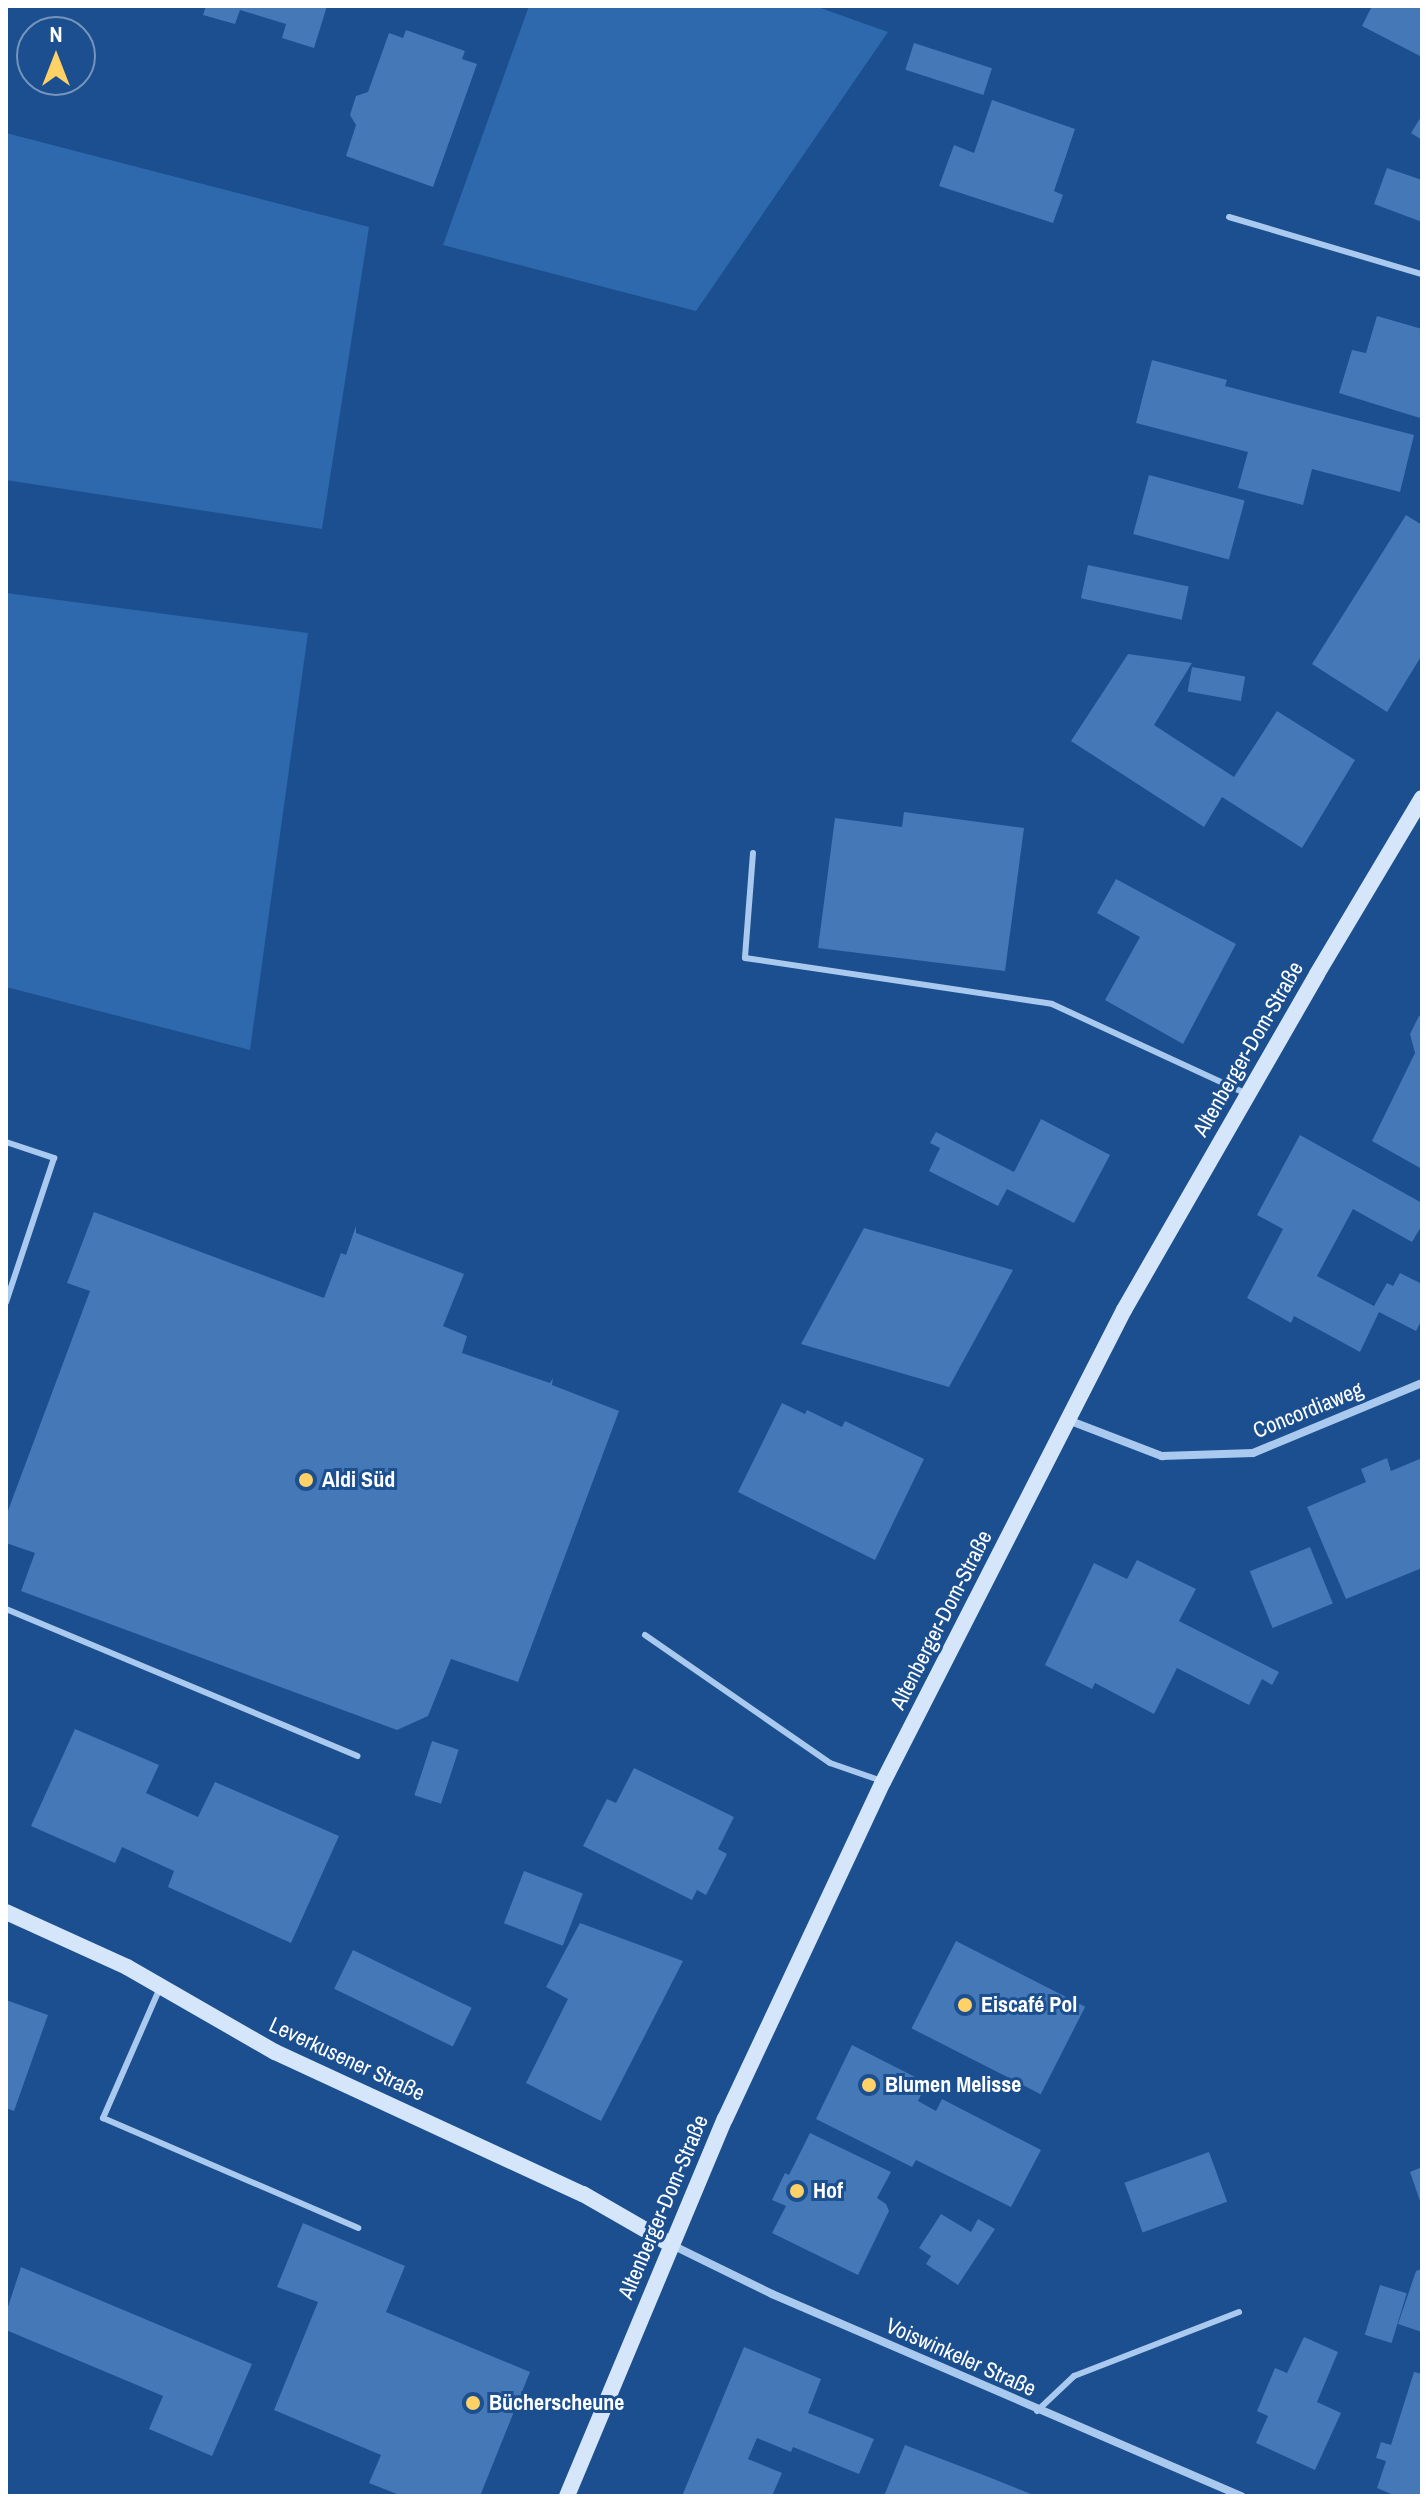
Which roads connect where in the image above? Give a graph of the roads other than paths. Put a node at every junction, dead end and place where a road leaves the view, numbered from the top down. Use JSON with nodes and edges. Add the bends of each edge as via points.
{"nodes":[{"id":1,"x":1229,"y":217,"type":"dead end"},
{"id":2,"x":1422,"y":274,"type":"edge"},
{"id":3,"x":1422,"y":798,"type":"edge"},
{"id":4,"x":753,"y":853,"type":"dead end"},
{"id":5,"x":1247,"y":1094,"type":"junction"},
{"id":6,"x":6,"y":1142,"type":"edge"},
{"id":7,"x":6,"y":1302,"type":"edge"},
{"id":8,"x":1422,"y":1383,"type":"edge"},
{"id":9,"x":1067,"y":1420,"type":"junction"},
{"id":10,"x":6,"y":1609,"type":"edge"},
{"id":11,"x":645,"y":1635,"type":"dead end"},
{"id":12,"x":357,"y":1756,"type":"dead end"},
{"id":13,"x":883,"y":1782,"type":"junction"},
{"id":14,"x":6,"y":1912,"type":"edge"},
{"id":15,"x":161,"y":1986,"type":"junction"},
{"id":16,"x":358,"y":2228,"type":"dead end"},
{"id":17,"x":670,"y":2244,"type":"junction"},
{"id":18,"x":1239,"y":2312,"type":"dead end"},
{"id":19,"x":1037,"y":2411,"type":"junction"},
{"id":20,"x":567,"y":2496,"type":"edge"},
{"id":21,"x":1241,"y":2496,"type":"edge"}],
"edges":[{"from":1,"to":2,"type":"lane"},
{"from":3,"to":5,"type":"main road","name":"Altenberger-Dom-Straße"},
{"from":4,"to":5,"type":"lane","via":[[745,958],[1052,1004]]},
{"from":5,"to":9,"type":"main road","name":"Altenberger-Dom-Straße"},
{"from":6,"to":7,"type":"lane","via":[[54,1158]]},
{"from":8,"to":9,"type":"street","name":"Concordiaweg","via":[[1253,1453],[1162,1456]]},
{"from":9,"to":13,"type":"main road","name":"Altenberger-Dom-Straße"},
{"from":10,"to":12,"type":"lane"},
{"from":11,"to":13,"type":"lane","via":[[830,1763]]},
{"from":13,"to":17,"type":"main road","name":"Altenberger-Dom-Straße"},
{"from":14,"to":15,"type":"main road","name":"Leverkusener Straße"},
{"from":15,"to":16,"type":"lane","via":[[103,2118]]},
{"from":15,"to":17,"type":"main road","name":"Leverkusener Straße","via":[[275,2052],[583,2194]]},
{"from":17,"to":19,"type":"street","name":"Voiswinkeler Straße"},
{"from":17,"to":20,"type":"main road","name":"Altenberger-Dom-Straße"},
{"from":18,"to":19,"type":"lane","via":[[1074,2376]]},
{"from":19,"to":21,"type":"street","name":"Voiswinkeler Straße"}]}
